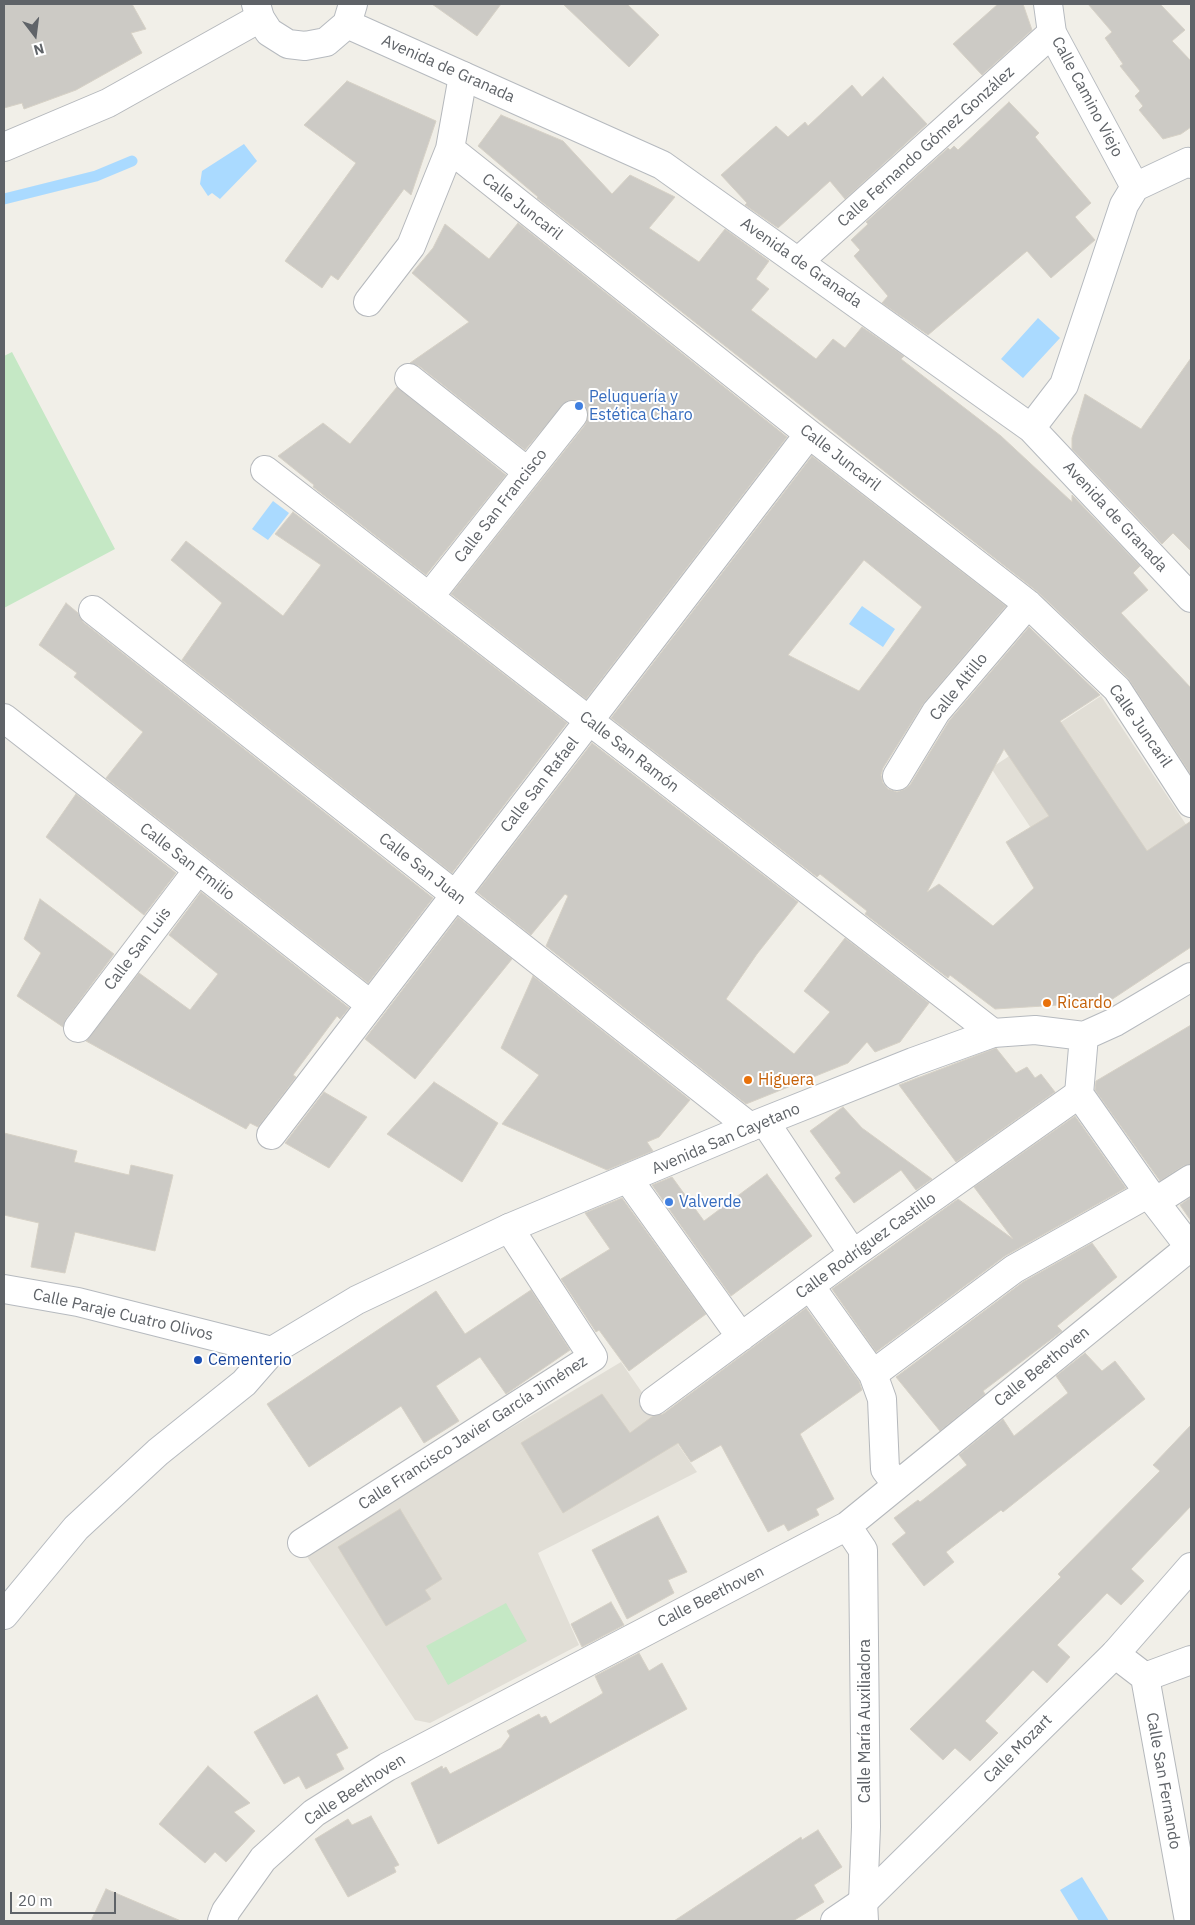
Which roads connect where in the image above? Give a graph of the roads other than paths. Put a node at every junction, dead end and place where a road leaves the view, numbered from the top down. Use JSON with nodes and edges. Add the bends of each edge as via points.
{"nodes":[{"id":1,"x":1048,"y":4,"type":"edge"},
{"id":2,"x":255,"y":9,"type":"edge"},
{"id":3,"x":350,"y":14,"type":"edge"},
{"id":4,"x":1052,"y":33,"type":"junction"},
{"id":5,"x":464,"y":76,"type":"junction"},
{"id":6,"x":4,"y":147,"type":"edge"},
{"id":7,"x":450,"y":149,"type":"junction"},
{"id":8,"x":1190,"y":162,"type":"edge"},
{"id":9,"x":1135,"y":188,"type":"junction"},
{"id":10,"x":799,"y":261,"type":"junction"},
{"id":11,"x":368,"y":302,"type":"dead end"},
{"id":12,"x":409,"y":378,"type":"dead end"},
{"id":13,"x":573,"y":415,"type":"dead end"},
{"id":14,"x":1031,"y":428,"type":"junction"},
{"id":15,"x":810,"y":434,"type":"junction"},
{"id":16,"x":265,"y":470,"type":"dead end"},
{"id":17,"x":528,"y":472,"type":"junction"},
{"id":18,"x":429,"y":597,"type":"junction"},
{"id":19,"x":1191,"y":598,"type":"edge"},
{"id":20,"x":1028,"y":604,"type":"junction"},
{"id":21,"x":93,"y":610,"type":"dead end"},
{"id":22,"x":4,"y":718,"type":"edge"},
{"id":23,"x":589,"y":721,"type":"junction"},
{"id":24,"x":897,"y":776,"type":"dead end"},
{"id":25,"x":1191,"y":802,"type":"edge"},
{"id":26,"x":198,"y":870,"type":"junction"},
{"id":27,"x":455,"y":895,"type":"junction"},
{"id":28,"x":1191,"y":977,"type":"edge"},
{"id":29,"x":371,"y":1005,"type":"junction"},
{"id":30,"x":78,"y":1028,"type":"dead end"},
{"id":31,"x":993,"y":1033,"type":"junction"},
{"id":32,"x":1084,"y":1036,"type":"junction"},
{"id":33,"x":1079,"y":1094,"type":"junction"},
{"id":34,"x":758,"y":1124,"type":"junction"},
{"id":35,"x":271,"y":1135,"type":"dead end"},
{"id":36,"x":628,"y":1179,"type":"junction"},
{"id":37,"x":1191,"y":1179,"type":"edge"},
{"id":38,"x":1152,"y":1198,"type":"junction"},
{"id":39,"x":509,"y":1228,"type":"junction"},
{"id":40,"x":1190,"y":1248,"type":"edge"},
{"id":41,"x":852,"y":1254,"type":"junction"},
{"id":42,"x":810,"y":1286,"type":"junction"},
{"id":43,"x":4,"y":1289,"type":"edge"},
{"id":44,"x":741,"y":1337,"type":"junction"},
{"id":45,"x":272,"y":1351,"type":"junction"},
{"id":46,"x":872,"y":1374,"type":"junction"},
{"id":47,"x":654,"y":1401,"type":"dead end"},
{"id":48,"x":897,"y":1485,"type":"junction"},
{"id":49,"x":847,"y":1526,"type":"junction"},
{"id":50,"x":302,"y":1543,"type":"dead end"},
{"id":51,"x":1191,"y":1567,"type":"edge"},
{"id":52,"x":4,"y":1615,"type":"edge"},
{"id":53,"x":1115,"y":1654,"type":"junction"},
{"id":54,"x":1191,"y":1660,"type":"edge"},
{"id":55,"x":1145,"y":1677,"type":"junction"},
{"id":56,"x":863,"y":1912,"type":"edge"},
{"id":57,"x":222,"y":1921,"type":"edge"},
{"id":58,"x":835,"y":1921,"type":"edge"},
{"id":59,"x":1189,"y":1921,"type":"edge"}],
"edges":[{"from":1,"to":4,"type":"street","name":"Calle Camino Viejo"},
{"from":2,"to":3,"type":"street","via":[[269,32],[288,44],[305,46],[326,42]]},
{"from":2,"to":6,"type":"street","via":[[108,103]]},
{"from":3,"to":5,"type":"street","name":"Avenida de Granada"},
{"from":4,"to":9,"type":"street","name":"Calle Camino Viejo"},
{"from":4,"to":10,"type":"street","name":"Calle Fernando Gómez González"},
{"from":5,"to":7,"type":"street"},
{"from":5,"to":10,"type":"street","name":"Avenida de Granada","via":[[662,165]]},
{"from":7,"to":11,"type":"street","via":[[411,246]]},
{"from":7,"to":15,"type":"street","name":"Calle Juncaril"},
{"from":8,"to":9,"type":"street"},
{"from":9,"to":14,"type":"street","via":[[1124,205],[1064,385]]},
{"from":10,"to":14,"type":"street","name":"Avenida de Granada"},
{"from":12,"to":17,"type":"street"},
{"from":13,"to":17,"type":"street","name":"Calle San Francisco"},
{"from":14,"to":19,"type":"street","name":"Avenida de Granada"},
{"from":15,"to":20,"type":"street","name":"Calle Juncaril"},
{"from":15,"to":23,"type":"street","name":"Calle San Rafael"},
{"from":16,"to":18,"type":"street","name":"Calle San Ramón"},
{"from":17,"to":18,"type":"street","name":"Calle San Francisco"},
{"from":18,"to":23,"type":"street","name":"Calle San Ramón"},
{"from":20,"to":24,"type":"street","name":"Calle Altillo","via":[[936,712]]},
{"from":20,"to":25,"type":"street","name":"Calle Juncaril","via":[[1118,689]]},
{"from":21,"to":27,"type":"street","name":"Calle San Juan"},
{"from":22,"to":26,"type":"street","name":"Calle San Emilio"},
{"from":23,"to":27,"type":"street","name":"Calle San Rafael"},
{"from":23,"to":31,"type":"street","name":"Calle San Ramón"},
{"from":26,"to":29,"type":"street","name":"Calle San Emilio"},
{"from":26,"to":30,"type":"street","name":"Calle San Luis"},
{"from":27,"to":29,"type":"street","name":"Calle San Rafael"},
{"from":27,"to":34,"type":"street","name":"Calle San Juan"},
{"from":28,"to":32,"type":"street","via":[[1115,1022]]},
{"from":29,"to":35,"type":"street","name":"Calle San Rafael"},
{"from":31,"to":32,"type":"street","name":"Avenida San Cayetano","via":[[1035,1030]]},
{"from":31,"to":34,"type":"street","name":"Avenida San Cayetano"},
{"from":32,"to":33,"type":"street"},
{"from":33,"to":38,"type":"street"},
{"from":33,"to":41,"type":"street","name":"Calle Rodríguez Castillo"},
{"from":34,"to":36,"type":"street","name":"Avenida San Cayetano"},
{"from":34,"to":41,"type":"street","name":"Calle San Juan"},
{"from":36,"to":39,"type":"street","name":"Avenida San Cayetano"},
{"from":36,"to":44,"type":"street"},
{"from":37,"to":38,"type":"street"},
{"from":38,"to":40,"type":"street"},
{"from":38,"to":46,"type":"street","via":[[1014,1268]]},
{"from":39,"to":45,"type":"street","name":"Avenida San Cayetano","via":[[357,1300]]},
{"from":39,"to":50,"type":"street","name":"Calle Francisco Javier García Jiménez","via":[[593,1358]]},
{"from":40,"to":48,"type":"street","name":"Calle Beethoven"},
{"from":41,"to":42,"type":"street","name":"Calle Rodríguez Castillo"},
{"from":42,"to":44,"type":"street","name":"Calle Rodríguez Castillo"},
{"from":42,"to":46,"type":"street"},
{"from":43,"to":45,"type":"street","name":"Calle Paraje Cuatro Olivos","via":[[78,1302]]},
{"from":44,"to":47,"type":"street","name":"Calle Rodríguez Castillo"},
{"from":45,"to":52,"type":"street","name":"Avenida San Cayetano","via":[[244,1383],[158,1452],[76,1528]]},
{"from":46,"to":48,"type":"street","via":[[882,1399],[885,1469]]},
{"from":48,"to":49,"type":"street","name":"Calle Beethoven"},
{"from":49,"to":56,"type":"street","name":"Calle María Auxiliadora","via":[[863,1550],[866,1827]]},
{"from":49,"to":57,"type":"street","name":"Calle Beethoven","via":[[387,1767],[314,1814],[263,1859]]},
{"from":51,"to":53,"type":"street","name":"Calle Mozart"},
{"from":53,"to":55,"type":"street"},
{"from":53,"to":56,"type":"street","name":"Calle Mozart"},
{"from":54,"to":55,"type":"street"},
{"from":55,"to":59,"type":"street","name":"Calle San Fernando"},
{"from":56,"to":58,"type":"street","name":"Calle Mozart"}]}
